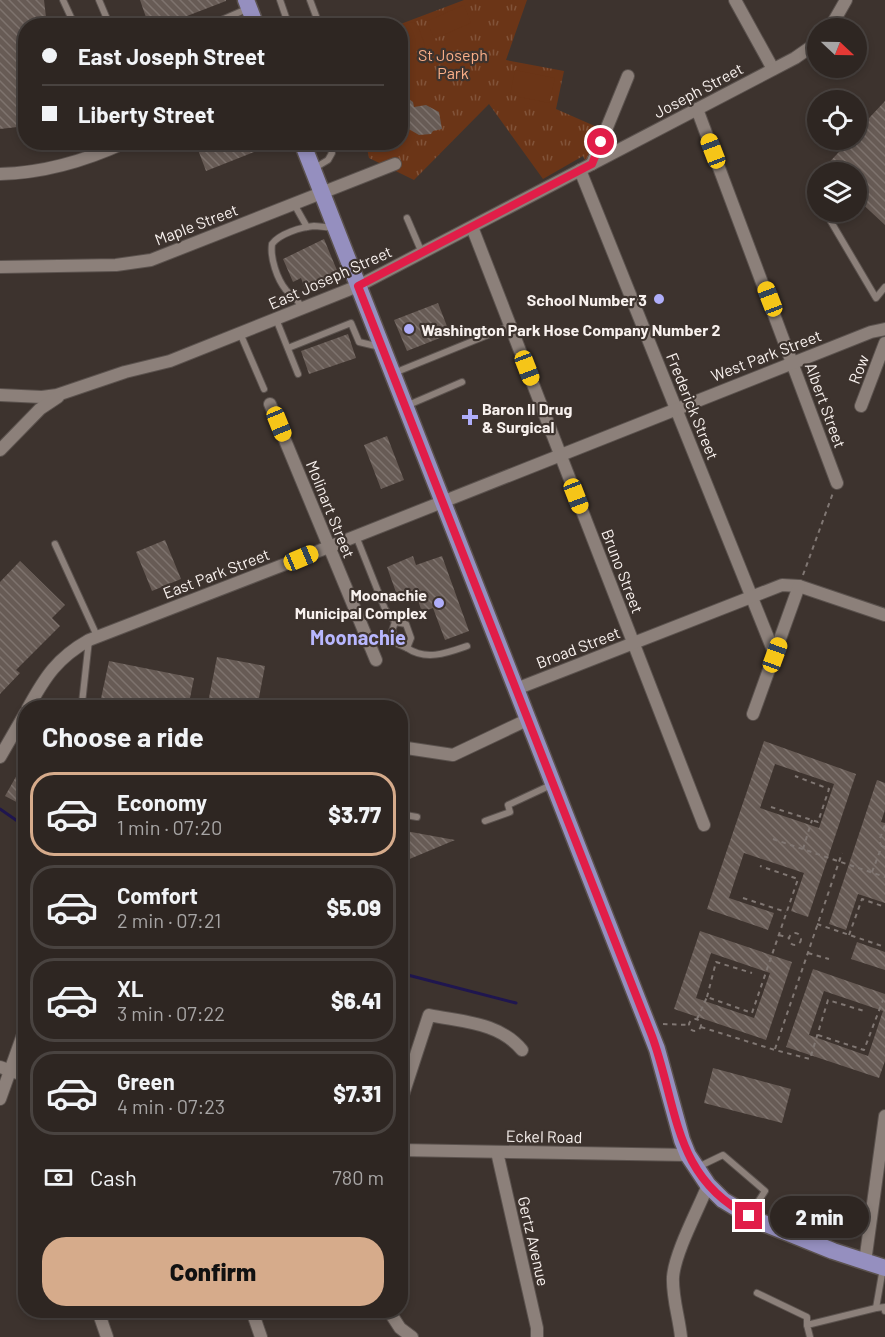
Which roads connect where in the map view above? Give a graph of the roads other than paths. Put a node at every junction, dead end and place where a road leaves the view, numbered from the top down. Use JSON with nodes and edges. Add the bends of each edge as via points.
{"nodes":[{"id":1,"x":63,"y":0,"type":"edge"},
{"id":2,"x":99,"y":0,"type":"edge"},
{"id":3,"x":280,"y":0,"type":"edge"},
{"id":4,"x":310,"y":0,"type":"edge"},
{"id":5,"x":735,"y":0,"type":"edge"},
{"id":6,"x":846,"y":0,"type":"edge"},
{"id":7,"x":248,"y":4,"type":"edge"},
{"id":8,"x":71,"y":18,"type":"edge"},
{"id":9,"x":107,"y":18,"type":"edge"},
{"id":10,"x":223,"y":18,"type":"edge"},
{"id":11,"x":286,"y":18,"type":"edge"},
{"id":12,"x":317,"y":18,"type":"edge"},
{"id":13,"x":836,"y":18,"type":"edge"},
{"id":14,"x":807,"y":50,"type":"edge"},
{"id":15,"x":773,"y":69,"type":"junction"},
{"id":16,"x":628,"y":76,"type":"dead end"},
{"id":17,"x":697,"y":109,"type":"junction"},
{"id":18,"x":106,"y":150,"type":"edge"},
{"id":19,"x":305,"y":150,"type":"edge"},
{"id":20,"x":331,"y":150,"type":"edge"},
{"id":21,"x":395,"y":164,"type":"dead end"},
{"id":22,"x":592,"y":164,"type":"junction"},
{"id":23,"x":312,"y":170,"type":"junction"},
{"id":24,"x":580,"y":170,"type":"junction"},
{"id":25,"x":0,"y":174,"type":"edge"},
{"id":26,"x":321,"y":193,"type":"junction"},
{"id":27,"x":294,"y":204,"type":"junction"},
{"id":28,"x":407,"y":218,"type":"dead end"},
{"id":29,"x":831,"y":222,"type":"edge"},
{"id":30,"x":335,"y":226,"type":"junction"},
{"id":31,"x":472,"y":227,"type":"junction"},
{"id":32,"x":307,"y":228,"type":"junction"},
{"id":33,"x":422,"y":253,"type":"junction"},
{"id":34,"x":0,"y":267,"type":"edge"},
{"id":35,"x":358,"y":286,"type":"junction"},
{"id":36,"x":885,"y":287,"type":"edge"},
{"id":37,"x":302,"y":308,"type":"junction"},
{"id":38,"x":276,"y":319,"type":"junction"},
{"id":39,"x":510,"y":326,"type":"junction"},
{"id":40,"x":885,"y":329,"type":"edge"},
{"id":41,"x":240,"y":333,"type":"junction"},
{"id":42,"x":885,"y":343,"type":"edge"},
{"id":43,"x":382,"y":347,"type":"junction"},
{"id":44,"x":288,"y":348,"type":"junction"},
{"id":45,"x":794,"y":363,"type":"junction"},
{"id":46,"x":298,"y":374,"type":"dead end"},
{"id":47,"x":392,"y":374,"type":"junction"},
{"id":48,"x":462,"y":382,"type":"dead end"},
{"id":49,"x":264,"y":389,"type":"dead end"},
{"id":50,"x":70,"y":392,"type":"junction"},
{"id":51,"x":0,"y":395,"type":"edge"},
{"id":52,"x":270,"y":404,"type":"dead end"},
{"id":53,"x":405,"y":406,"type":"junction"},
{"id":54,"x":861,"y":406,"type":"dead end"},
{"id":55,"x":676,"y":409,"type":"junction"},
{"id":56,"x":0,"y":450,"type":"edge"},
{"id":57,"x":560,"y":454,"type":"junction"},
{"id":58,"x":837,"y":483,"type":"road end"},
{"id":59,"x":442,"y":501,"type":"junction"},
{"id":60,"x":356,"y":536,"type":"junction"},
{"id":61,"x":55,"y":544,"type":"dead end"},
{"id":62,"x":329,"y":547,"type":"junction"},
{"id":63,"x":800,"y":586,"type":"junction"},
{"id":64,"x":752,"y":597,"type":"junction"},
{"id":65,"x":885,"y":615,"type":"edge"},
{"id":66,"x":395,"y":622,"type":"junction"},
{"id":67,"x":93,"y":638,"type":"junction"},
{"id":68,"x":633,"y":643,"type":"junction"},
{"id":69,"x":467,"y":646,"type":"dead end"},
{"id":70,"x":407,"y":648,"type":"junction"},
{"id":71,"x":775,"y":655,"type":"junction"},
{"id":72,"x":376,"y":660,"type":"dead end"},
{"id":73,"x":516,"y":689,"type":"junction"},
{"id":74,"x":33,"y":700,"type":"edge"},
{"id":75,"x":83,"y":700,"type":"edge"},
{"id":76,"x":753,"y":714,"type":"dead end"},
{"id":77,"x":528,"y":719,"type":"junction"},
{"id":78,"x":18,"y":726,"type":"edge"},
{"id":79,"x":408,"y":748,"type":"edge"},
{"id":80,"x":0,"y":757,"type":"edge"},
{"id":81,"x":554,"y":784,"type":"junction"},
{"id":82,"x":408,"y":815,"type":"edge"},
{"id":83,"x":417,"y":817,"type":"dead end"},
{"id":84,"x":485,"y":821,"type":"dead end"},
{"id":85,"x":704,"y":825,"type":"dead end"},
{"id":86,"x":18,"y":1042,"type":"edge"},
{"id":87,"x":522,"y":1050,"type":"dead end"},
{"id":88,"x":5,"y":1069,"type":"edge"},
{"id":89,"x":408,"y":1079,"type":"edge"},
{"id":90,"x":0,"y":1099,"type":"edge"},
{"id":91,"x":885,"y":1116,"type":"edge"},
{"id":92,"x":408,"y":1150,"type":"edge"},
{"id":93,"x":497,"y":1152,"type":"junction"},
{"id":94,"x":692,"y":1162,"type":"junction"},
{"id":95,"x":708,"y":1185,"type":"junction"},
{"id":96,"x":749,"y":1216,"type":"junction"},
{"id":97,"x":865,"y":1262,"type":"junction"},
{"id":98,"x":884,"y":1268,"type":"edge"},
{"id":99,"x":757,"y":1293,"type":"dead end"},
{"id":100,"x":876,"y":1308,"type":"junction"},
{"id":101,"x":885,"y":1311,"type":"edge"},
{"id":102,"x":100,"y":1318,"type":"edge"},
{"id":103,"x":254,"y":1318,"type":"edge"},
{"id":104,"x":394,"y":1318,"type":"edge"},
{"id":105,"x":807,"y":1324,"type":"junction"},
{"id":106,"x":107,"y":1337,"type":"edge"},
{"id":107,"x":261,"y":1337,"type":"edge"},
{"id":108,"x":412,"y":1337,"type":"edge"},
{"id":109,"x":537,"y":1337,"type":"edge"},
{"id":110,"x":681,"y":1337,"type":"edge"},
{"id":111,"x":810,"y":1337,"type":"edge"}],
"edges":[{"from":1,"to":8,"type":"lane"},
{"from":2,"to":9,"type":"lane"},
{"from":3,"to":11,"type":"lane"},
{"from":4,"to":12,"type":"lane"},
{"from":5,"to":15,"type":"street"},
{"from":6,"to":13,"type":"street"},
{"from":7,"to":10,"type":"lane"},
{"from":14,"to":15,"type":"street","name":"Joseph Street"},
{"from":15,"to":17,"type":"street","name":"Joseph Street"},
{"from":16,"to":22,"type":"street"},
{"from":17,"to":22,"type":"street","name":"Joseph Street"},
{"from":17,"to":45,"type":"street","name":"Albert Street"},
{"from":18,"to":25,"type":"street","via":[[28,174]]},
{"from":19,"to":23,"type":"main road"},
{"from":20,"to":23,"type":"lane","via":[[328,160]]},
{"from":21,"to":26,"type":"street","name":"Maple Street"},
{"from":22,"to":24,"type":"street","name":"East Joseph Street"},
{"from":23,"to":26,"type":"main road"},
{"from":24,"to":31,"type":"street","name":"East Joseph Street"},
{"from":24,"to":55,"type":"street","name":"Frederick Street"},
{"from":26,"to":27,"type":"street","name":"Maple Street"},
{"from":26,"to":30,"type":"main road"},
{"from":27,"to":32,"type":"lane"},
{"from":27,"to":34,"type":"street","name":"Maple Street","via":[[133,264]]},
{"from":28,"to":33,"type":"lane"},
{"from":29,"to":36,"type":"lane","via":[[876,298]]},
{"from":30,"to":32,"type":"lane"},
{"from":30,"to":35,"type":"main road"},
{"from":31,"to":33,"type":"street","name":"East Joseph Street"},
{"from":31,"to":39,"type":"street","name":"Bruno Street"},
{"from":32,"to":37,"type":"lane","via":[[275,240],[271,249],[281,281]]},
{"from":33,"to":35,"type":"street","name":"East Joseph Street"},
{"from":35,"to":37,"type":"street","name":"East Joseph Street"},
{"from":35,"to":43,"type":"main road"},
{"from":37,"to":38,"type":"street","name":"East Joseph Street"},
{"from":38,"to":41,"type":"street","name":"East Joseph Street"},
{"from":38,"to":44,"type":"lane"},
{"from":39,"to":47,"type":"lane"},
{"from":39,"to":57,"type":"street","name":"Bruno Street"},
{"from":40,"to":45,"type":"street","name":"West Park Street"},
{"from":41,"to":49,"type":"lane"},
{"from":41,"to":50,"type":"street","name":"East Joseph Street","via":[[170,361]]},
{"from":42,"to":54,"type":"street","name":"Row"},
{"from":43,"to":44,"type":"lane","via":[[359,342],[351,323]]},
{"from":43,"to":47,"type":"main road"},
{"from":44,"to":46,"type":"lane"},
{"from":45,"to":55,"type":"street","name":"West Park Street"},
{"from":45,"to":58,"type":"street","name":"Albert Street"},
{"from":47,"to":53,"type":"main road"},
{"from":48,"to":53,"type":"lane"},
{"from":50,"to":51,"type":"street","name":"East Joseph Street","via":[[42,397]]},
{"from":50,"to":56,"type":"street","name":"East Joseph Street","via":[[40,409]]},
{"from":52,"to":62,"type":"street","name":"Molinart Street"},
{"from":53,"to":59,"type":"main road"},
{"from":55,"to":57,"type":"street","name":"West Park Street"},
{"from":55,"to":64,"type":"street","name":"Frederick Street"},
{"from":57,"to":59,"type":"street","name":"West Park Street"},
{"from":57,"to":68,"type":"street","name":"Bruno Street"},
{"from":59,"to":60,"type":"street","name":"East Park Street"},
{"from":59,"to":73,"type":"main road"},
{"from":60,"to":62,"type":"street","name":"East Park Street"},
{"from":60,"to":66,"type":"lane","via":[[385,609]]},
{"from":61,"to":67,"type":"lane"},
{"from":62,"to":67,"type":"street","name":"East Park Street"},
{"from":62,"to":72,"type":"street","name":"Molinart Street"},
{"from":63,"to":64,"type":"street","name":"Broad Street","via":[[782,585]]},
{"from":63,"to":65,"type":"street"},
{"from":63,"to":71,"type":"street"},
{"from":64,"to":68,"type":"street","name":"Broad Street"},
{"from":64,"to":71,"type":"street","name":"Frederick Street"},
{"from":66,"to":70,"type":"lane","via":[[392,631],[398,644]]},
{"from":66,"to":70,"type":"lane","via":[[406,624],[411,638]]},
{"from":67,"to":74,"type":"street","name":"East Park Street","via":[[60,659]]},
{"from":67,"to":75,"type":"lane"},
{"from":68,"to":73,"type":"street","name":"Broad Street"},
{"from":68,"to":85,"type":"street","name":"Bruno Street"},
{"from":69,"to":70,"type":"lane","via":[[424,655]]},
{"from":71,"to":76,"type":"street"},
{"from":73,"to":77,"type":"main road"},
{"from":77,"to":79,"type":"street","via":[[453,755]]},
{"from":77,"to":81,"type":"main road"},
{"from":78,"to":80,"type":"street","name":"East Park Street"},
{"from":81,"to":84,"type":"lane","via":[[508,805],[510,812]]},
{"from":81,"to":94,"type":"main road","via":[[648,1026]]},
{"from":82,"to":83,"type":"lane"},
{"from":86,"to":88,"type":"street"},
{"from":87,"to":89,"type":"street","via":[[505,1033],[493,1028],[429,1015]]},
{"from":88,"to":90,"type":"street"},
{"from":91,"to":97,"type":"street"},
{"from":92,"to":93,"type":"street","name":"Eckel Road"},
{"from":93,"to":94,"type":"street","name":"Eckel Road"},
{"from":93,"to":109,"type":"street","name":"Gertz Avenue"},
{"from":94,"to":95,"type":"main road"},
{"from":94,"to":96,"type":"lane","via":[[723,1155],[765,1191]]},
{"from":95,"to":96,"type":"main road"},
{"from":95,"to":110,"type":"street","via":[[673,1276]]},
{"from":96,"to":97,"type":"main road"},
{"from":97,"to":98,"type":"main road"},
{"from":98,"to":100,"type":"lane"},
{"from":99,"to":105,"type":"lane","via":[[807,1317]]},
{"from":100,"to":101,"type":"lane","via":[[885,1307]]},
{"from":100,"to":105,"type":"lane"},
{"from":102,"to":106,"type":"street"},
{"from":103,"to":107,"type":"street"},
{"from":104,"to":108,"type":"street"},
{"from":105,"to":111,"type":"lane"}]}
